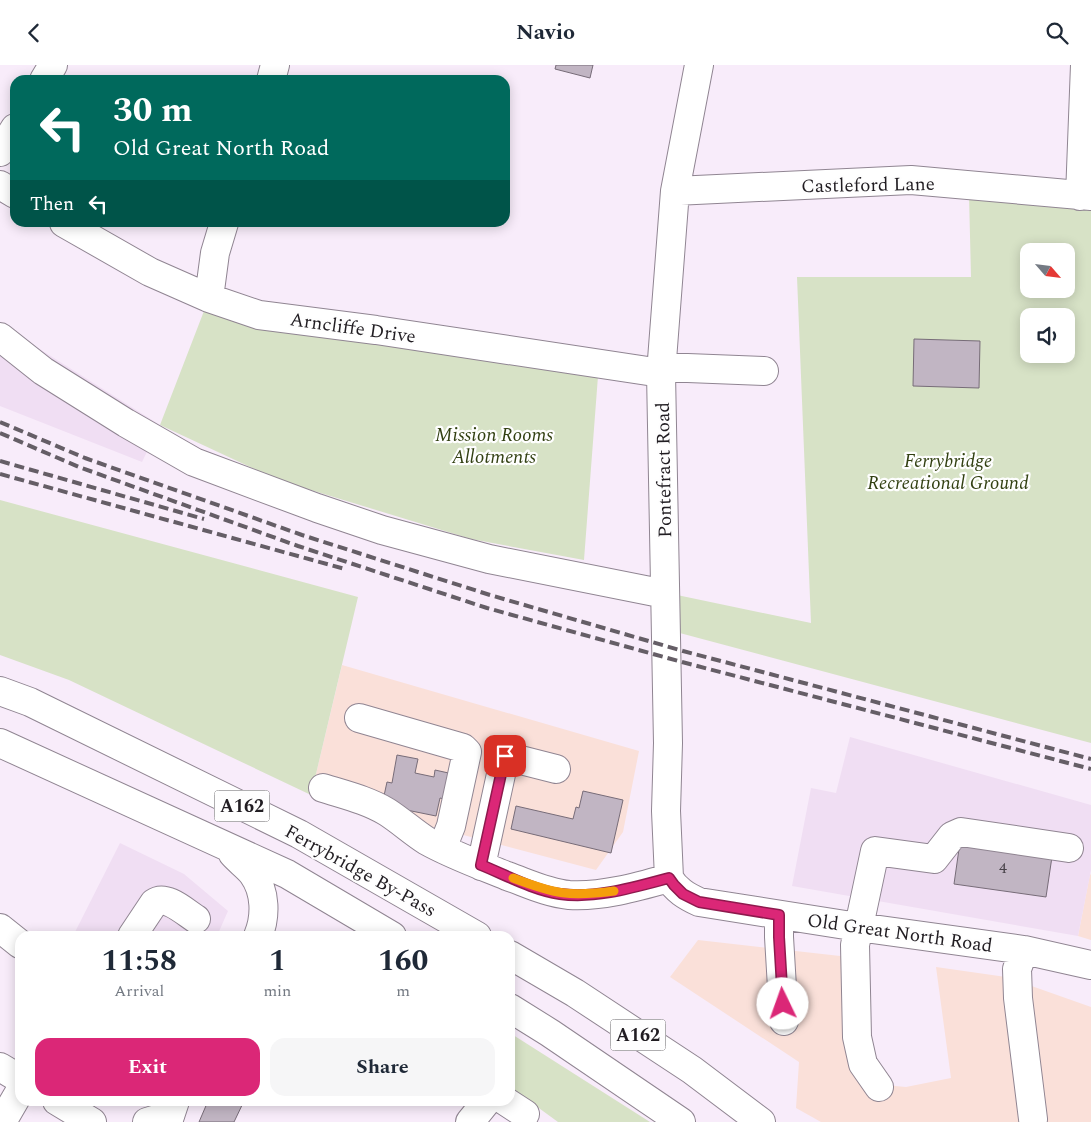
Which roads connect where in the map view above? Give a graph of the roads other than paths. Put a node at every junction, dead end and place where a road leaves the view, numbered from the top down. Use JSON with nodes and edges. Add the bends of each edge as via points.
{"nodes":[{"id":1,"x":699,"y":65,"type":"edge"},
{"id":2,"x":1085,"y":65,"type":"edge"},
{"id":3,"x":10,"y":136,"type":"edge"},
{"id":4,"x":0,"y":152,"type":"edge"},
{"id":5,"x":675,"y":191,"type":"junction"},
{"id":6,"x":1085,"y":196,"type":"edge"},
{"id":7,"x":71,"y":227,"type":"edge"},
{"id":8,"x":223,"y":227,"type":"edge"},
{"id":9,"x":209,"y":298,"type":"junction"},
{"id":10,"x":0,"y":337,"type":"edge"},
{"id":11,"x":661,"y":370,"type":"junction"},
{"id":12,"x":764,"y":371,"type":"dead end"},
{"id":13,"x":665,"y":594,"type":"junction"},
{"id":14,"x":0,"y":691,"type":"edge"},
{"id":15,"x":359,"y":718,"type":"dead end"},
{"id":16,"x":0,"y":743,"type":"edge"},
{"id":17,"x":556,"y":769,"type":"dead end"},
{"id":18,"x":323,"y":788,"type":"dead end"},
{"id":19,"x":224,"y":846,"type":"junction"},
{"id":20,"x":1069,"y":848,"type":"dead end"},
{"id":21,"x":448,"y":851,"type":"junction"},
{"id":22,"x":481,"y":865,"type":"junction"},
{"id":23,"x":669,"y":878,"type":"junction"},
{"id":24,"x":779,"y":915,"type":"junction"},
{"id":25,"x":196,"y":919,"type":"dead end"},
{"id":26,"x":858,"y":927,"type":"junction"},
{"id":27,"x":0,"y":928,"type":"edge"},
{"id":28,"x":135,"y":931,"type":"edge"},
{"id":29,"x":260,"y":931,"type":"edge"},
{"id":30,"x":384,"y":931,"type":"edge"},
{"id":31,"x":468,"y":931,"type":"edge"},
{"id":32,"x":15,"y":940,"type":"edge"},
{"id":33,"x":1024,"y":949,"type":"junction"},
{"id":34,"x":515,"y":958,"type":"edge"},
{"id":35,"x":1091,"y":965,"type":"edge"},
{"id":36,"x":515,"y":1012,"type":"edge"},
{"id":37,"x":784,"y":1021,"type":"dead end"},
{"id":38,"x":15,"y":1077,"type":"edge"},
{"id":39,"x":879,"y":1087,"type":"dead end"},
{"id":40,"x":65,"y":1106,"type":"edge"},
{"id":41,"x":483,"y":1106,"type":"edge"},
{"id":42,"x":1033,"y":1119,"type":"dead end"},
{"id":43,"x":2,"y":1122,"type":"edge"},
{"id":44,"x":92,"y":1122,"type":"edge"},
{"id":45,"x":470,"y":1122,"type":"edge"},
{"id":46,"x":681,"y":1122,"type":"edge"},
{"id":47,"x":760,"y":1122,"type":"edge"}],
"edges":[{"from":1,"to":5,"type":"street","name":"Pontefract Road"},
{"from":2,"to":6,"type":"street"},
{"from":3,"to":4,"type":"street"},
{"from":5,"to":6,"type":"street","name":"Castleford Lane","via":[[911,180]]},
{"from":5,"to":11,"type":"street","name":"Pontefract Road"},
{"from":7,"to":9,"type":"street","name":"Arncliffe Drive","via":[[150,272]]},
{"from":8,"to":9,"type":"street","via":[[215,253]]},
{"from":9,"to":11,"type":"street","name":"Arncliffe Drive","via":[[260,315]]},
{"from":10,"to":13,"type":"street","via":[[43,371],[194,462],[382,530],[489,559]]},
{"from":11,"to":12,"type":"street","name":"Arncliffe Drive"},
{"from":11,"to":13,"type":"street","name":"Pontefract Road"},
{"from":13,"to":23,"type":"street","name":"Pontefract Road"},
{"from":14,"to":31,"type":"street","name":"Ferrybridge By-Pass","number":"A162","via":[[30,702],[299,833]]},
{"from":15,"to":21,"type":"street","via":[[463,748],[467,752],[447,836]]},
{"from":16,"to":19,"type":"street","name":"Ferrybridge By-Pass","number":"A162"},
{"from":17,"to":22,"type":"street","via":[[505,756]]},
{"from":18,"to":21,"type":"street","via":[[369,802]]},
{"from":19,"to":29,"type":"street","via":[[253,874],[262,892]]},
{"from":19,"to":30,"type":"street","name":"Ferrybridge By-Pass","number":"A162","via":[[287,874]]},
{"from":20,"to":26,"type":"street","via":[[961,833],[952,836],[934,859],[875,851]]},
{"from":21,"to":22,"type":"street"},
{"from":22,"to":23,"type":"street","via":[[548,891],[570,895],[618,891]]},
{"from":23,"to":24,"type":"street","name":"Old Great North Road","via":[[683,894],[699,902]]},
{"from":24,"to":26,"type":"street","name":"Old Great North Road"},
{"from":24,"to":37,"type":"street"},
{"from":25,"to":28,"type":"street","via":[[166,900],[158,900]]},
{"from":26,"to":33,"type":"street","name":"Old Great North Road"},
{"from":26,"to":39,"type":"street","via":[[855,945],[857,1037],[863,1064]]},
{"from":27,"to":32,"type":"street"},
{"from":33,"to":35,"type":"street","name":"Old Great North Road"},
{"from":33,"to":42,"type":"street","via":[[1017,969],[1018,998]]},
{"from":34,"to":47,"type":"street","number":"A162","via":[[685,1065]]},
{"from":36,"to":46,"type":"street","number":"A162"},
{"from":38,"to":43,"type":"street"},
{"from":40,"to":44,"type":"street"},
{"from":41,"to":45,"type":"street"}]}
